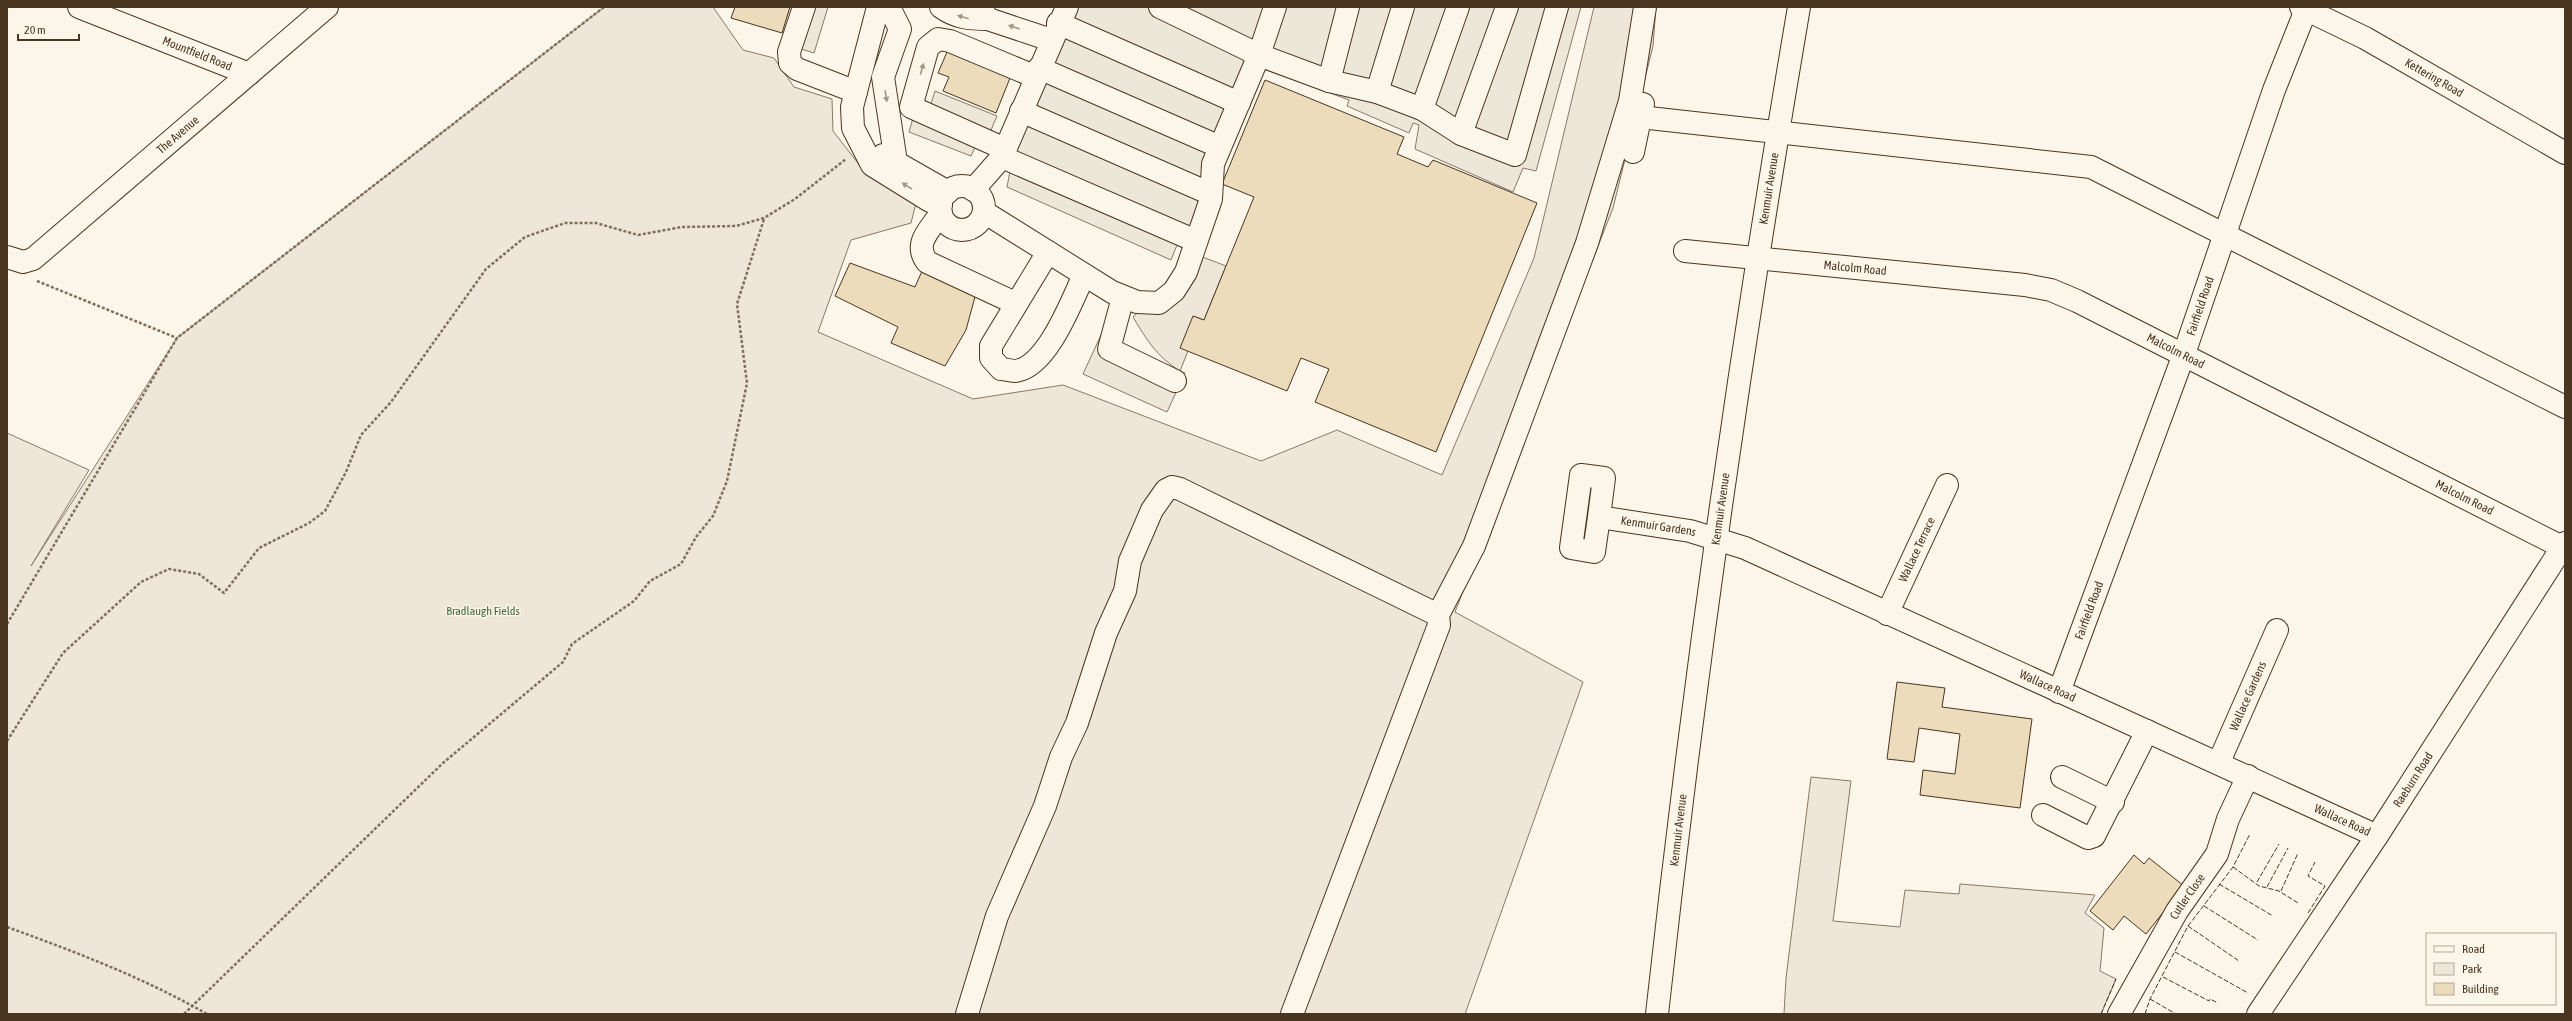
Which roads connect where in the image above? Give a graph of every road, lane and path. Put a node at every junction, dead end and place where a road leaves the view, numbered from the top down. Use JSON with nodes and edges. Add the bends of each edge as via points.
{"nodes":[{"id":1,"x":79,"y":7,"type":"edge"},
{"id":2,"x":327,"y":7,"type":"edge"},
{"id":3,"x":604,"y":7,"type":"edge"},
{"id":4,"x":804,"y":7,"type":"edge"},
{"id":5,"x":878,"y":7,"type":"edge"},
{"id":6,"x":889,"y":7,"type":"edge"},
{"id":7,"x":942,"y":7,"type":"edge"},
{"id":8,"x":1160,"y":7,"type":"edge"},
{"id":9,"x":1275,"y":7,"type":"edge"},
{"id":10,"x":1348,"y":7,"type":"edge"},
{"id":11,"x":1403,"y":7,"type":"edge"},
{"id":12,"x":1458,"y":7,"type":"edge"},
{"id":13,"x":1508,"y":7,"type":"edge"},
{"id":14,"x":1557,"y":7,"type":"edge"},
{"id":15,"x":1645,"y":7,"type":"edge"},
{"id":16,"x":1799,"y":7,"type":"edge"},
{"id":17,"x":2305,"y":8,"type":"edge"},
{"id":18,"x":984,"y":13,"type":"edge"},
{"id":19,"x":1059,"y":23,"type":"edge"},
{"id":20,"x":1258,"y":55,"type":"junction"},
{"id":21,"x":1038,"y":72,"type":"junction"},
{"id":22,"x":249,"y":74,"type":"junction"},
{"id":23,"x":1648,"y":77,"type":"dead end"},
{"id":24,"x":1329,"y":81,"type":"junction"},
{"id":25,"x":856,"y":92,"type":"junction"},
{"id":26,"x":1378,"y":92,"type":"junction"},
{"id":27,"x":1239,"y":102,"type":"junction"},
{"id":28,"x":1422,"y":109,"type":"junction"},
{"id":29,"x":1021,"y":111,"type":"junction"},
{"id":30,"x":1640,"y":117,"type":"junction"},
{"id":31,"x":1778,"y":132,"type":"junction"},
{"id":32,"x":1461,"y":134,"type":"junction"},
{"id":33,"x":863,"y":144,"type":"junction"},
{"id":34,"x":1220,"y":147,"type":"junction"},
{"id":35,"x":1633,"y":152,"type":"dead end"},
{"id":36,"x":2565,"y":152,"type":"edge"},
{"id":37,"x":1004,"y":153,"type":"junction"},
{"id":38,"x":896,"y":162,"type":"junction"},
{"id":39,"x":973,"y":190,"type":"junction"},
{"id":40,"x":1211,"y":194,"type":"junction"},
{"id":41,"x":943,"y":203,"type":"junction"},
{"id":42,"x":984,"y":212,"type":"junction"},
{"id":43,"x":764,"y":218,"type":"junction"},
{"id":44,"x":2225,"y":234,"type":"junction"},
{"id":45,"x":1196,"y":241,"type":"junction"},
{"id":46,"x":1685,"y":251,"type":"dead end"},
{"id":47,"x":1048,"y":252,"type":"junction"},
{"id":48,"x":7,"y":257,"type":"edge"},
{"id":49,"x":1758,"y":259,"type":"junction"},
{"id":50,"x":28,"y":262,"type":"junction"},
{"id":51,"x":1084,"y":275,"type":"junction"},
{"id":52,"x":1124,"y":296,"type":"junction"},
{"id":53,"x":1015,"y":303,"type":"junction"},
{"id":54,"x":177,"y":338,"type":"junction"},
{"id":55,"x":2184,"y":354,"type":"junction"},
{"id":56,"x":1175,"y":381,"type":"dead end"},
{"id":57,"x":2565,"y":407,"type":"edge"},
{"id":58,"x":1947,"y":485,"type":"dead end"},
{"id":59,"x":1600,"y":516,"type":"dead end"},
{"id":60,"x":1717,"y":538,"type":"junction"},
{"id":61,"x":2564,"y":545,"type":"edge"},
{"id":62,"x":1887,"y":614,"type":"junction"},
{"id":63,"x":1438,"y":615,"type":"junction"},
{"id":64,"x":7,"y":624,"type":"edge"},
{"id":65,"x":2277,"y":630,"type":"dead end"},
{"id":66,"x":2059,"y":692,"type":"junction"},
{"id":67,"x":2147,"y":731,"type":"junction"},
{"id":68,"x":7,"y":741,"type":"edge"},
{"id":69,"x":2219,"y":762,"type":"junction"},
{"id":70,"x":2248,"y":776,"type":"junction"},
{"id":71,"x":2062,"y":777,"type":"dead end"},
{"id":72,"x":2113,"y":802,"type":"junction"},
{"id":73,"x":2043,"y":815,"type":"dead end"},
{"id":74,"x":2377,"y":836,"type":"junction"},
{"id":75,"x":7,"y":928,"type":"edge"},
{"id":76,"x":193,"y":1006,"type":"junction"},
{"id":77,"x":184,"y":1014,"type":"edge"},
{"id":78,"x":207,"y":1014,"type":"edge"},
{"id":79,"x":966,"y":1014,"type":"edge"},
{"id":80,"x":1292,"y":1014,"type":"edge"},
{"id":81,"x":1657,"y":1014,"type":"edge"},
{"id":82,"x":2119,"y":1014,"type":"edge"},
{"id":83,"x":2258,"y":1014,"type":"edge"}],
"edges":[{"from":1,"to":22,"type":"street","name":"Mountfield Road"},
{"from":2,"to":22,"type":"street","name":"The Avenue"},
{"from":3,"to":54,"type":"path"},
{"from":4,"to":25,"type":"street","via":[[789,52],[790,62],[798,69]]},
{"from":5,"to":25,"type":"street"},
{"from":6,"to":38,"type":"street","one_way":true,"via":[[900,29],[883,77]]},
{"from":18,"to":7,"type":"street","one_way":true,"via":[[970,19],[950,14]]},
{"from":8,"to":20,"type":"street"},
{"from":9,"to":20,"type":"street"},
{"from":10,"to":24,"type":"street"},
{"from":11,"to":26,"type":"street"},
{"from":12,"to":28,"type":"street"},
{"from":13,"to":32,"type":"street"},
{"from":14,"to":32,"type":"street","via":[[1515,155]]},
{"from":15,"to":63,"type":"street","via":[[1630,102],[1587,243],[1474,546]]},
{"from":16,"to":31,"type":"street","name":"Kenmuir Avenue"},
{"from":17,"to":36,"type":"street","name":"Kettering Road","via":[[2365,38]]},
{"from":17,"to":44,"type":"street","name":"Fairfield Road"},
{"from":19,"to":18,"type":"street","one_way":true},
{"from":19,"to":21,"type":"street"},
{"from":19,"to":27,"type":"street"},
{"from":20,"to":24,"type":"street"},
{"from":20,"to":27,"type":"street"},
{"from":21,"to":29,"type":"street"},
{"from":21,"to":34,"type":"street"},
{"from":37,"to":21,"type":"street","one_way":true,"via":[[911,107],[928,47],[938,39],[950,41]]},
{"from":22,"to":50,"type":"street","name":"The Avenue"},
{"from":23,"to":30,"type":"street"},
{"from":24,"to":26,"type":"street"},
{"from":25,"to":33,"type":"street","via":[[852,107],[853,128]]},
{"from":26,"to":28,"type":"street"},
{"from":27,"to":34,"type":"street"},
{"from":28,"to":32,"type":"street"},
{"from":29,"to":37,"type":"street"},
{"from":29,"to":40,"type":"street"},
{"from":30,"to":31,"type":"street"},
{"from":30,"to":35,"type":"street"},
{"from":31,"to":44,"type":"street","via":[[2092,167]]},
{"from":31,"to":49,"type":"street","name":"Kenmuir Avenue"},
{"from":33,"to":38,"type":"street"},
{"from":41,"to":33,"type":"street","one_way":true,"via":[[930,201],[872,165]]},
{"from":33,"to":43,"type":"path","via":[[832,172]]},
{"from":34,"to":40,"type":"street","via":[[1213,164]]},
{"from":37,"to":39,"type":"street"},
{"from":37,"to":45,"type":"street"},
{"from":38,"to":41,"type":"street"},
{"from":39,"to":41,"type":"street","via":[[962,186]]},
{"from":39,"to":42,"type":"street","via":[[984,203]]},
{"from":40,"to":45,"type":"street"},
{"from":41,"to":42,"type":"street","via":[[946,222],[960,230],[974,227]]},
{"from":41,"to":53,"type":"street","via":[[920,244],[921,254],[927,262]]},
{"from":42,"to":47,"type":"street"},
{"from":43,"to":68,"type":"path","via":[[736,226],[682,227],[638,235],[596,223],[565,223],[525,237],[486,269],[391,402],[361,435],[346,472],[325,511],[259,548],[224,593],[199,574],[170,569],[141,582],[63,653]]},
{"from":43,"to":76,"type":"path","via":[[737,304],[747,383],[727,481],[713,516],[696,537],[681,564],[650,581],[634,601],[572,644],[563,662],[443,763]]},
{"from":44,"to":55,"type":"street","name":"Fairfield Road"},
{"from":44,"to":57,"type":"street"},
{"from":45,"to":52,"type":"street","via":[[1186,272],[1174,291],[1159,303],[1138,302]]},
{"from":46,"to":49,"type":"street","name":"Malcolm Road"},
{"from":47,"to":51,"type":"street"},
{"from":47,"to":53,"type":"street"},
{"from":48,"to":50,"type":"street"},
{"from":49,"to":55,"type":"street","name":"Malcolm Road","via":[[2025,285],[2051,290]]},
{"from":49,"to":60,"type":"street","name":"Kenmuir Avenue"},
{"from":50,"to":54,"type":"path","via":[[37,282]]},
{"from":51,"to":52,"type":"street"},
{"from":51,"to":53,"type":"street","via":[[1050,345],[1034,360],[1016,371],[1001,369],[991,358],[991,346]]},
{"from":52,"to":56,"type":"street","via":[[1109,349]]},
{"from":54,"to":64,"type":"path"},
{"from":55,"to":61,"type":"street","name":"Malcolm Road"},
{"from":55,"to":66,"type":"street","name":"Fairfield Road"},
{"from":58,"to":62,"type":"street","name":"Wallace Terrace"},
{"from":59,"to":60,"type":"street","name":"Kenmuir Gardens","via":[[1690,530]]},
{"from":60,"to":62,"type":"street","name":"Wallace Road","via":[[1745,548]]},
{"from":60,"to":81,"type":"street","name":"Kenmuir Avenue"},
{"from":61,"to":74,"type":"street","name":"Raeburn Road"},
{"from":62,"to":66,"type":"street","name":"Wallace Road"},
{"from":63,"to":79,"type":"street","via":[[1180,489],[1172,487],[1166,490],[1152,510],[1130,561],[1125,591],[1106,633],[1077,723],[1061,757],[1045,806],[997,916]]},
{"from":63,"to":80,"type":"street","via":[[1439,625]]},
{"from":65,"to":69,"type":"street","name":"Wallace Gardens"},
{"from":66,"to":67,"type":"street","name":"Wallace Road"},
{"from":67,"to":69,"type":"street","name":"Wallace Road"},
{"from":67,"to":72,"type":"street"},
{"from":69,"to":70,"type":"street","name":"Wallace Road"},
{"from":70,"to":74,"type":"street","name":"Wallace Road"},
{"from":70,"to":82,"type":"street","name":"Cutler Close","via":[[2228,819],[2217,854],[2177,911]]},
{"from":71,"to":72,"type":"street"},
{"from":72,"to":73,"type":"street","via":[[2091,838]]},
{"from":74,"to":83,"type":"street","name":"Raeburn Road"},
{"from":75,"to":76,"type":"path","via":[[76,952]]},
{"from":76,"to":77,"type":"path"},
{"from":76,"to":78,"type":"path"}]}
